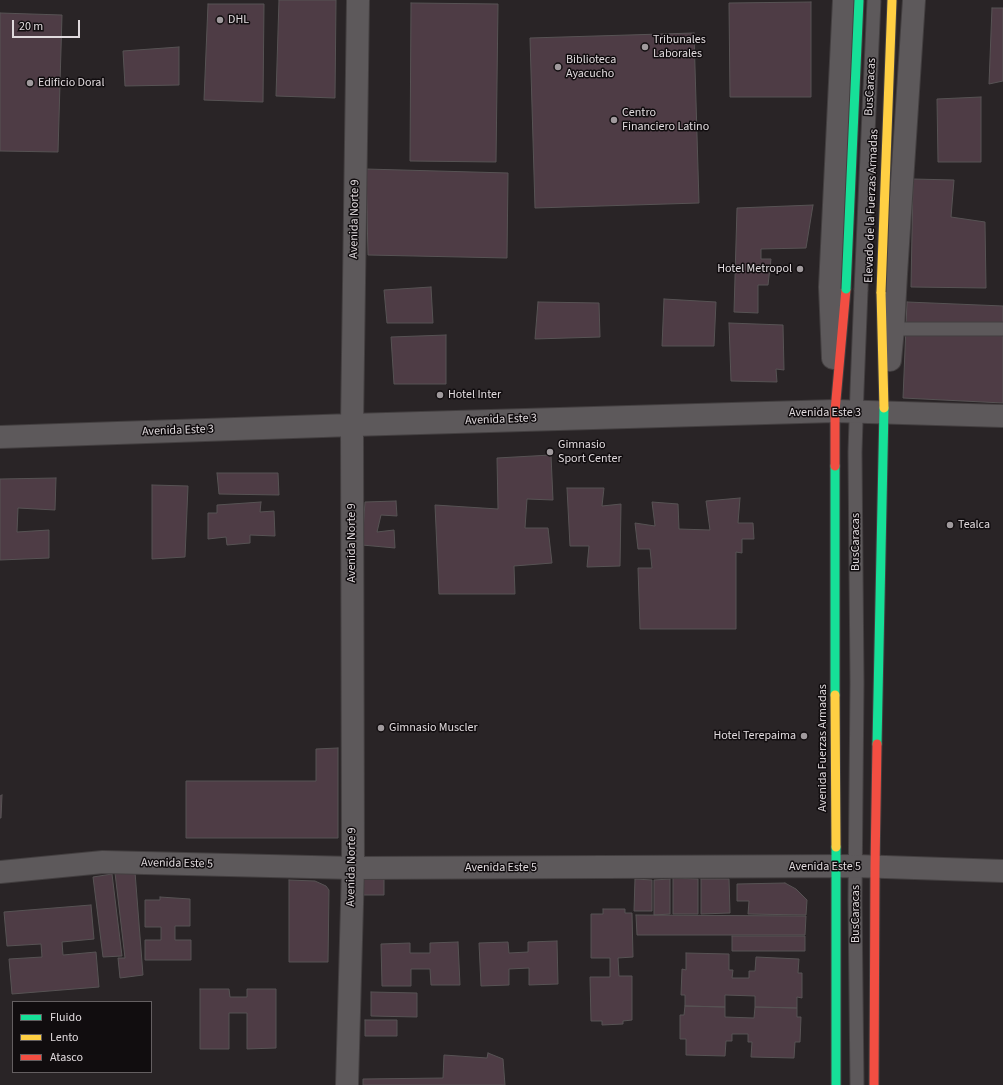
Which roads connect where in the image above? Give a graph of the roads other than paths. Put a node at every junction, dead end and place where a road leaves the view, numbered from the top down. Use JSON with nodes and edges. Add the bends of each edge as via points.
{"nodes":[{"id":1,"x":358,"y":0,"type":"edge"},
{"id":2,"x":844,"y":0,"type":"edge"},
{"id":3,"x":859,"y":0,"type":"edge"},
{"id":4,"x":874,"y":0,"type":"edge"},
{"id":5,"x":892,"y":0,"type":"edge"},
{"id":6,"x":914,"y":0,"type":"edge"},
{"id":7,"x":893,"y":329,"type":"junction"},
{"id":8,"x":1003,"y":329,"type":"edge"},
{"id":9,"x":835,"y":411,"type":"junction"},
{"id":10,"x":856,"y":412,"type":"junction"},
{"id":11,"x":884,"y":413,"type":"junction"},
{"id":12,"x":1003,"y":416,"type":"edge"},
{"id":13,"x":352,"y":425,"type":"junction"},
{"id":14,"x":0,"y":437,"type":"edge"},
{"id":15,"x":855,"y":867,"type":"junction"},
{"id":16,"x":353,"y":868,"type":"junction"},
{"id":17,"x":1003,"y":871,"type":"edge"},
{"id":18,"x":0,"y":872,"type":"edge"},
{"id":19,"x":347,"y":1085,"type":"edge"},
{"id":20,"x":836,"y":1085,"type":"edge"},
{"id":21,"x":857,"y":1085,"type":"edge"},
{"id":22,"x":874,"y":1085,"type":"edge"}],
"edges":[{"from":1,"to":13,"type":"street","name":"Avenida Norte 9"},
{"from":2,"to":9,"type":"street","via":[[830,287]]},
{"from":3,"to":9,"type":"main road","name":"Elevado de la Fuerzas Armadas","bridge":true,"via":[[846,289]]},
{"from":4,"to":10,"type":"lane","name":"BusCaracas","bridge":true},
{"from":5,"to":11,"type":"main road","name":"Elevado de la Fuerzas Armadas","bridge":true,"via":[[881,292]]},
{"from":6,"to":7,"type":"street"},
{"from":7,"to":8,"type":"lane"},
{"from":7,"to":11,"type":"street"},
{"from":9,"to":10,"type":"street","name":"Avenida Este 3"},
{"from":9,"to":13,"type":"street","name":"Avenida Este 3"},
{"from":9,"to":15,"type":"main road","name":"Avenida Fuerzas Armadas"},
{"from":10,"to":11,"type":"street","name":"Avenida Este 3"},
{"from":10,"to":15,"type":"lane","name":"BusCaracas"},
{"from":11,"to":12,"type":"street","name":"Avenida Este 3"},
{"from":11,"to":15,"type":"main road","name":"Avenida Fuerzas Armadas"},
{"from":13,"to":14,"type":"street","name":"Avenida Este 3"},
{"from":13,"to":16,"type":"street","name":"Avenida Norte 9"},
{"from":15,"to":16,"type":"street","name":"Avenida Este 5"},
{"from":15,"to":17,"type":"street","name":"Avenida Este 5"},
{"from":15,"to":20,"type":"main road","name":"Avenida Fuerzas Armadas"},
{"from":15,"to":21,"type":"lane","name":"BusCaracas"},
{"from":15,"to":22,"type":"main road","name":"Avenida Fuerzas Armadas"},
{"from":16,"to":18,"type":"street","name":"Avenida Este 5","via":[[103,862]]},
{"from":16,"to":19,"type":"street","name":"Avenida Norte 9"}]}
